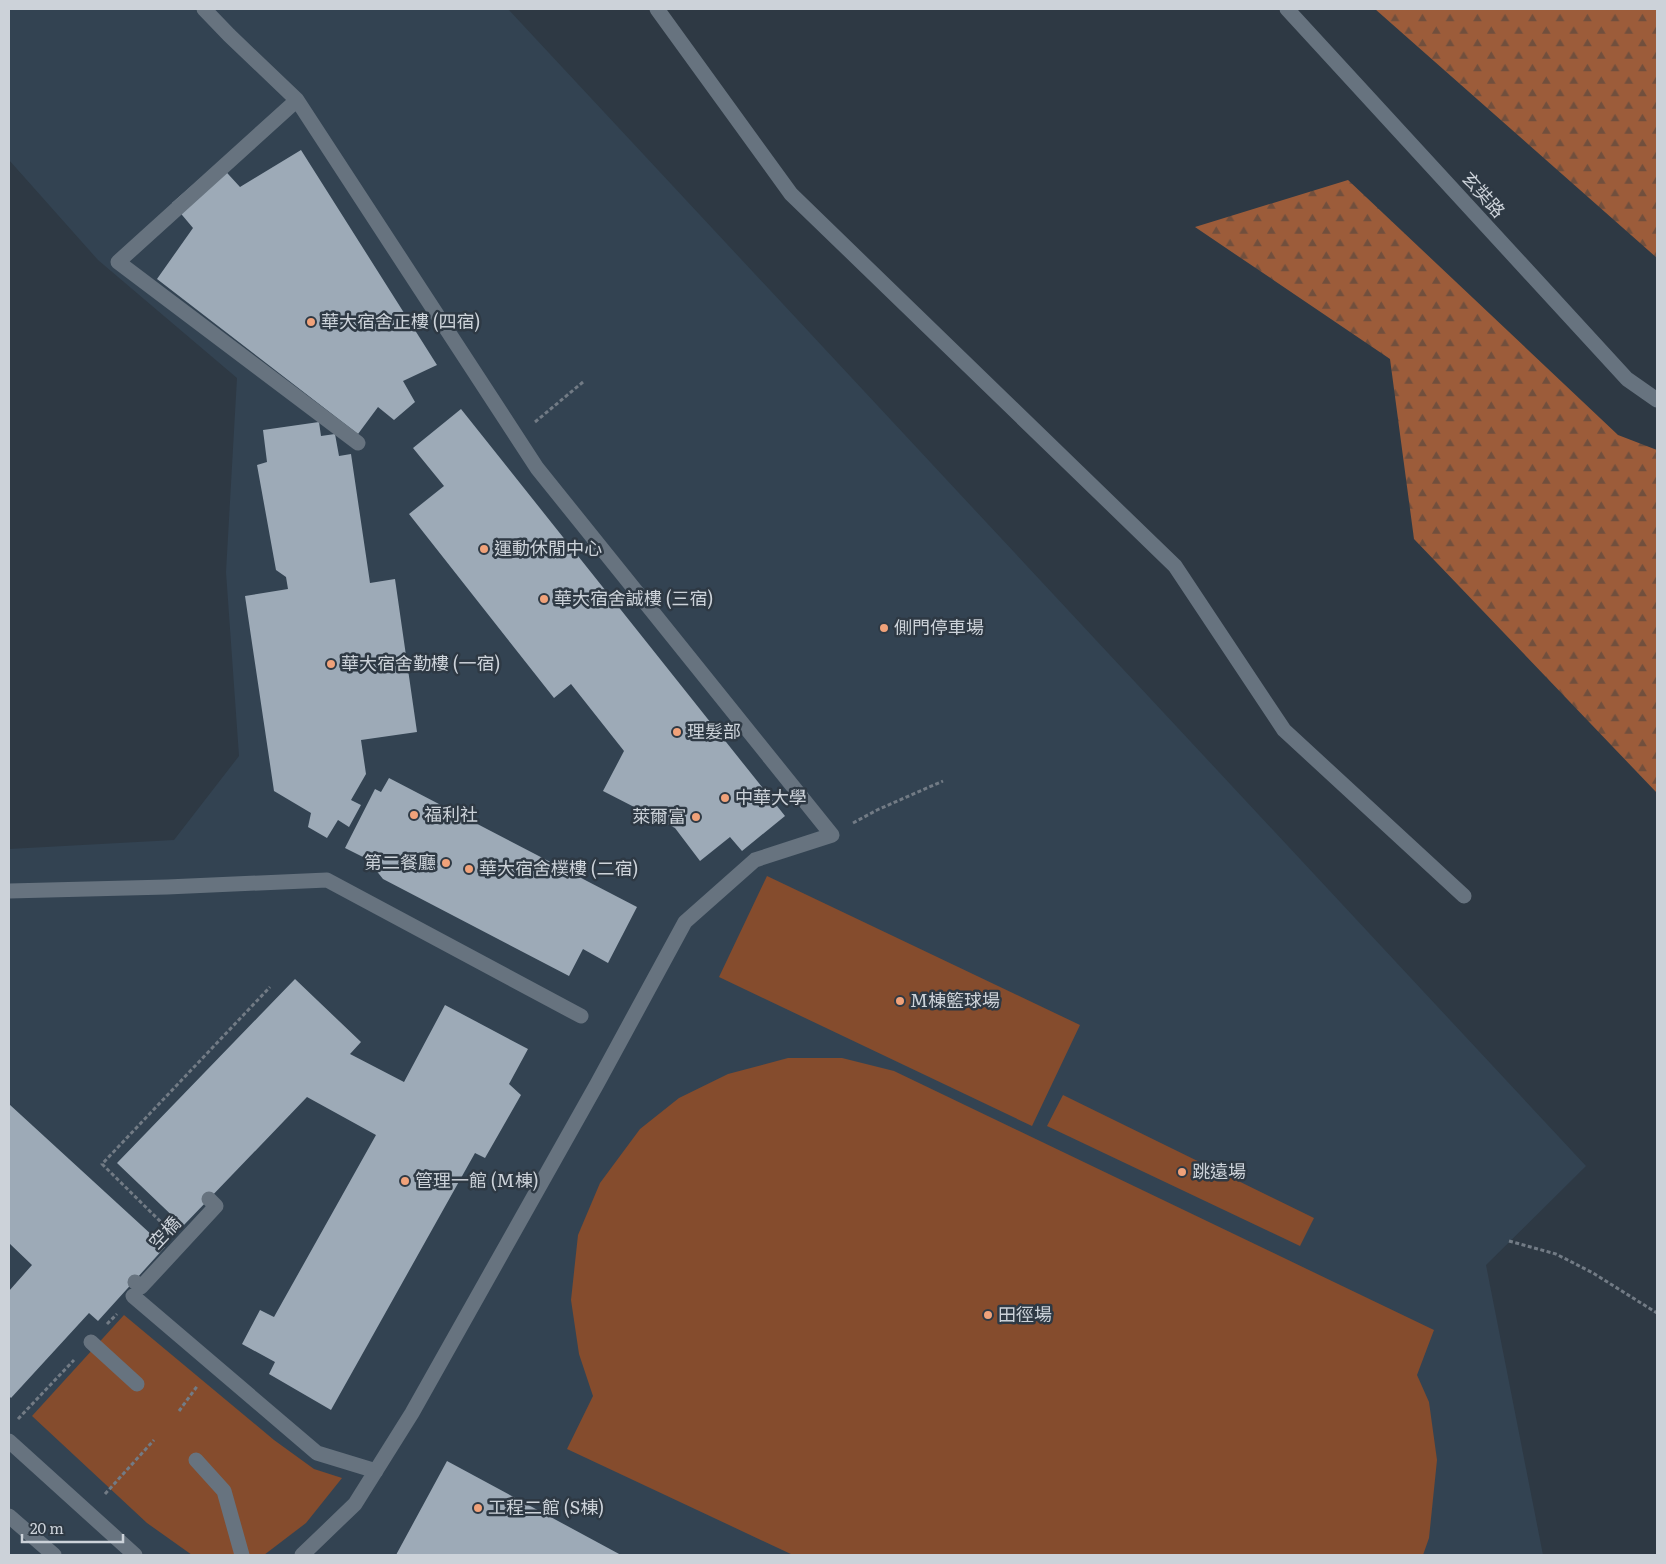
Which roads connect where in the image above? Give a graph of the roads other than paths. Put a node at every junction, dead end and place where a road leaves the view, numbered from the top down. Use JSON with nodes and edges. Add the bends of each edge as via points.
{"nodes":[{"id":1,"x":204,"y":9,"type":"edge"},
{"id":2,"x":657,"y":9,"type":"edge"},
{"id":3,"x":1288,"y":9,"type":"edge"},
{"id":4,"x":297,"y":100,"type":"junction"},
{"id":5,"x":1657,"y":400,"type":"edge"},
{"id":6,"x":358,"y":443,"type":"dead end"},
{"id":7,"x":9,"y":891,"type":"edge"},
{"id":8,"x":1464,"y":896,"type":"dead end"},
{"id":9,"x":580,"y":1016,"type":"dead end"},
{"id":10,"x":209,"y":1199,"type":"dead end"},
{"id":11,"x":91,"y":1342,"type":"road end"},
{"id":12,"x":137,"y":1384,"type":"dead end"},
{"id":13,"x":9,"y":1441,"type":"edge"},
{"id":14,"x":196,"y":1460,"type":"dead end"},
{"id":15,"x":376,"y":1471,"type":"junction"},
{"id":16,"x":9,"y":1516,"type":"edge"},
{"id":17,"x":54,"y":1555,"type":"edge"},
{"id":18,"x":134,"y":1555,"type":"edge"},
{"id":19,"x":242,"y":1555,"type":"edge"},
{"id":20,"x":302,"y":1555,"type":"edge"}],
"edges":[{"from":1,"to":4,"type":"street"},
{"from":2,"to":8,"type":"street","via":[[791,194],[1174,566],[1284,730]]},
{"from":3,"to":5,"type":"street","name":"玄奘路","via":[[1626,379]]},
{"from":4,"to":6,"type":"street","via":[[118,262]]},
{"from":4,"to":15,"type":"street","via":[[537,468],[832,835],[755,860],[685,922],[422,1396]]},
{"from":7,"to":9,"type":"street","via":[[327,880]]},
{"from":10,"to":15,"type":"street","name":"空橋","via":[[216,1206],[141,1287],[134,1289],[213,1365],[317,1453]]},
{"from":11,"to":12,"type":"street"},
{"from":13,"to":18,"type":"street"},
{"from":14,"to":19,"type":"street","via":[[224,1491]]},
{"from":15,"to":20,"type":"street","via":[[355,1504]]},
{"from":16,"to":17,"type":"street"}]}
